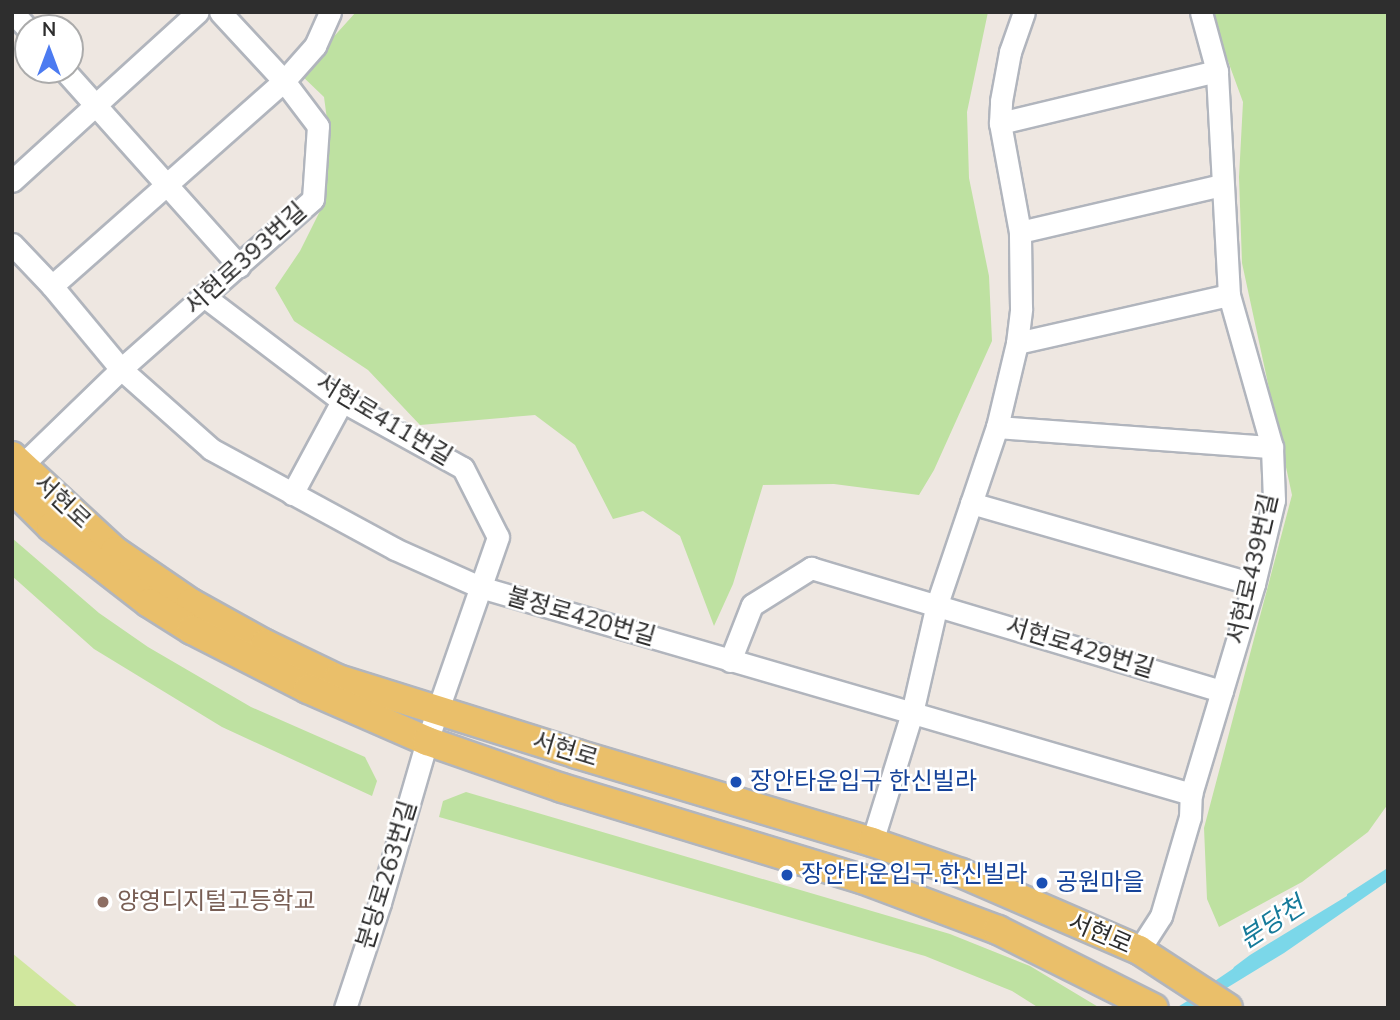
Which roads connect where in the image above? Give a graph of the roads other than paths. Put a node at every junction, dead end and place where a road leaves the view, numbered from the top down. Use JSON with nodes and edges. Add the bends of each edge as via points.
{"nodes":[{"id":1,"x":198,"y":12,"type":"edge"},
{"id":2,"x":220,"y":12,"type":"edge"},
{"id":3,"x":330,"y":12,"type":"edge"},
{"id":4,"x":1024,"y":12,"type":"edge"},
{"id":5,"x":1201,"y":12,"type":"edge"},
{"id":6,"x":1217,"y":71,"type":"junction"},
{"id":7,"x":284,"y":81,"type":"junction"},
{"id":8,"x":76,"y":84,"type":"edge"},
{"id":9,"x":97,"y":107,"type":"junction"},
{"id":10,"x":1000,"y":123,"type":"junction"},
{"id":11,"x":12,"y":181,"type":"edge"},
{"id":12,"x":166,"y":183,"type":"junction"},
{"id":13,"x":1222,"y":185,"type":"junction"},
{"id":14,"x":1020,"y":232,"type":"junction"},
{"id":15,"x":12,"y":244,"type":"edge"},
{"id":16,"x":239,"y":266,"type":"junction"},
{"id":17,"x":52,"y":286,"type":"junction"},
{"id":18,"x":1229,"y":295,"type":"junction"},
{"id":19,"x":205,"y":296,"type":"junction"},
{"id":20,"x":1017,"y":343,"type":"junction"},
{"id":21,"x":121,"y":369,"type":"junction"},
{"id":22,"x":342,"y":401,"type":"junction"},
{"id":23,"x":997,"y":427,"type":"junction"},
{"id":24,"x":1272,"y":447,"type":"junction"},
{"id":25,"x":16,"y":470,"type":"edge"},
{"id":26,"x":292,"y":494,"type":"junction"},
{"id":27,"x":971,"y":503,"type":"junction"},
{"id":28,"x":1254,"y":584,"type":"junction"},
{"id":29,"x":480,"y":587,"type":"junction"},
{"id":30,"x":937,"y":604,"type":"junction"},
{"id":31,"x":730,"y":661,"type":"junction"},
{"id":32,"x":1222,"y":691,"type":"junction"},
{"id":33,"x":438,"y":711,"type":"junction"},
{"id":34,"x":912,"y":713,"type":"junction"},
{"id":35,"x":427,"y":741,"type":"junction"},
{"id":36,"x":1191,"y":794,"type":"junction"},
{"id":37,"x":872,"y":842,"type":"junction"},
{"id":38,"x":1150,"y":957,"type":"junction"},
{"id":39,"x":1145,"y":1002,"type":"edge"},
{"id":40,"x":345,"y":1008,"type":"edge"},
{"id":41,"x":1228,"y":1008,"type":"edge"}],
"edges":[{"from":1,"to":9,"type":"street"},
{"from":2,"to":7,"type":"street","name":"서현로393번길"},
{"from":3,"to":7,"type":"street","via":[[315,46]]},
{"from":4,"to":10,"type":"street","via":[[1010,52]]},
{"from":5,"to":6,"type":"street","name":"서현로439번길"},
{"from":6,"to":10,"type":"street"},
{"from":6,"to":13,"type":"street","name":"서현로439번길"},
{"from":7,"to":12,"type":"street"},
{"from":7,"to":16,"type":"street","name":"서현로393번길","via":[[318,126],[313,199]]},
{"from":8,"to":9,"type":"street"},
{"from":9,"to":11,"type":"street"},
{"from":9,"to":12,"type":"street"},
{"from":10,"to":14,"type":"street"},
{"from":12,"to":16,"type":"street"},
{"from":12,"to":17,"type":"street"},
{"from":13,"to":14,"type":"street"},
{"from":13,"to":18,"type":"street","name":"서현로439번길"},
{"from":14,"to":20,"type":"street"},
{"from":15,"to":17,"type":"street","name":"불정로420번길"},
{"from":16,"to":19,"type":"street","name":"서현로393번길"},
{"from":17,"to":21,"type":"street","name":"불정로420번길"},
{"from":18,"to":20,"type":"street"},
{"from":18,"to":24,"type":"street","name":"서현로439번길"},
{"from":19,"to":21,"type":"street","name":"서현로393번길"},
{"from":19,"to":22,"type":"street","name":"서현로411번길"},
{"from":20,"to":23,"type":"street"},
{"from":21,"to":25,"type":"street","name":"서현로393번길"},
{"from":21,"to":26,"type":"street","name":"불정로420번길","via":[[211,449]]},
{"from":22,"to":26,"type":"street"},
{"from":22,"to":29,"type":"street","name":"서현로411번길","via":[[463,468],[498,537]]},
{"from":23,"to":24,"type":"street"},
{"from":23,"to":27,"type":"street"},
{"from":24,"to":28,"type":"street","name":"서현로439번길","via":[[1274,500]]},
{"from":25,"to":33,"type":"main road","name":"서현로","via":[[115,551],[191,603],[338,679]]},
{"from":25,"to":35,"type":"main road","name":"서현로","via":[[51,527],[192,631]]},
{"from":26,"to":29,"type":"street","name":"불정로420번길","via":[[395,549]]},
{"from":27,"to":28,"type":"street"},
{"from":27,"to":30,"type":"street"},
{"from":28,"to":32,"type":"street","name":"서현로439번길"},
{"from":29,"to":31,"type":"street","name":"불정로420번길"},
{"from":29,"to":33,"type":"street","name":"서현로411번길"},
{"from":30,"to":31,"type":"street","name":"서현로429번길","via":[[811,568],[752,606]]},
{"from":30,"to":32,"type":"street","name":"서현로429번길"},
{"from":30,"to":34,"type":"street"},
{"from":31,"to":34,"type":"street","name":"불정로420번길"},
{"from":32,"to":36,"type":"street","name":"서현로439번길"},
{"from":33,"to":35,"type":"street","name":"서현로411번길"},
{"from":33,"to":37,"type":"main road","name":"서현로"},
{"from":34,"to":36,"type":"street","name":"불정로420번길"},
{"from":34,"to":37,"type":"street"},
{"from":35,"to":39,"type":"main road","name":"서현로","via":[[562,788],[862,879],[998,929]]},
{"from":35,"to":40,"type":"street","name":"분당로263번길"},
{"from":36,"to":38,"type":"street","name":"서현로439번길","via":[[1190,817]]},
{"from":37,"to":38,"type":"main road","name":"서현로","via":[[961,873]]},
{"from":38,"to":41,"type":"main road","name":"서현로"}]}
